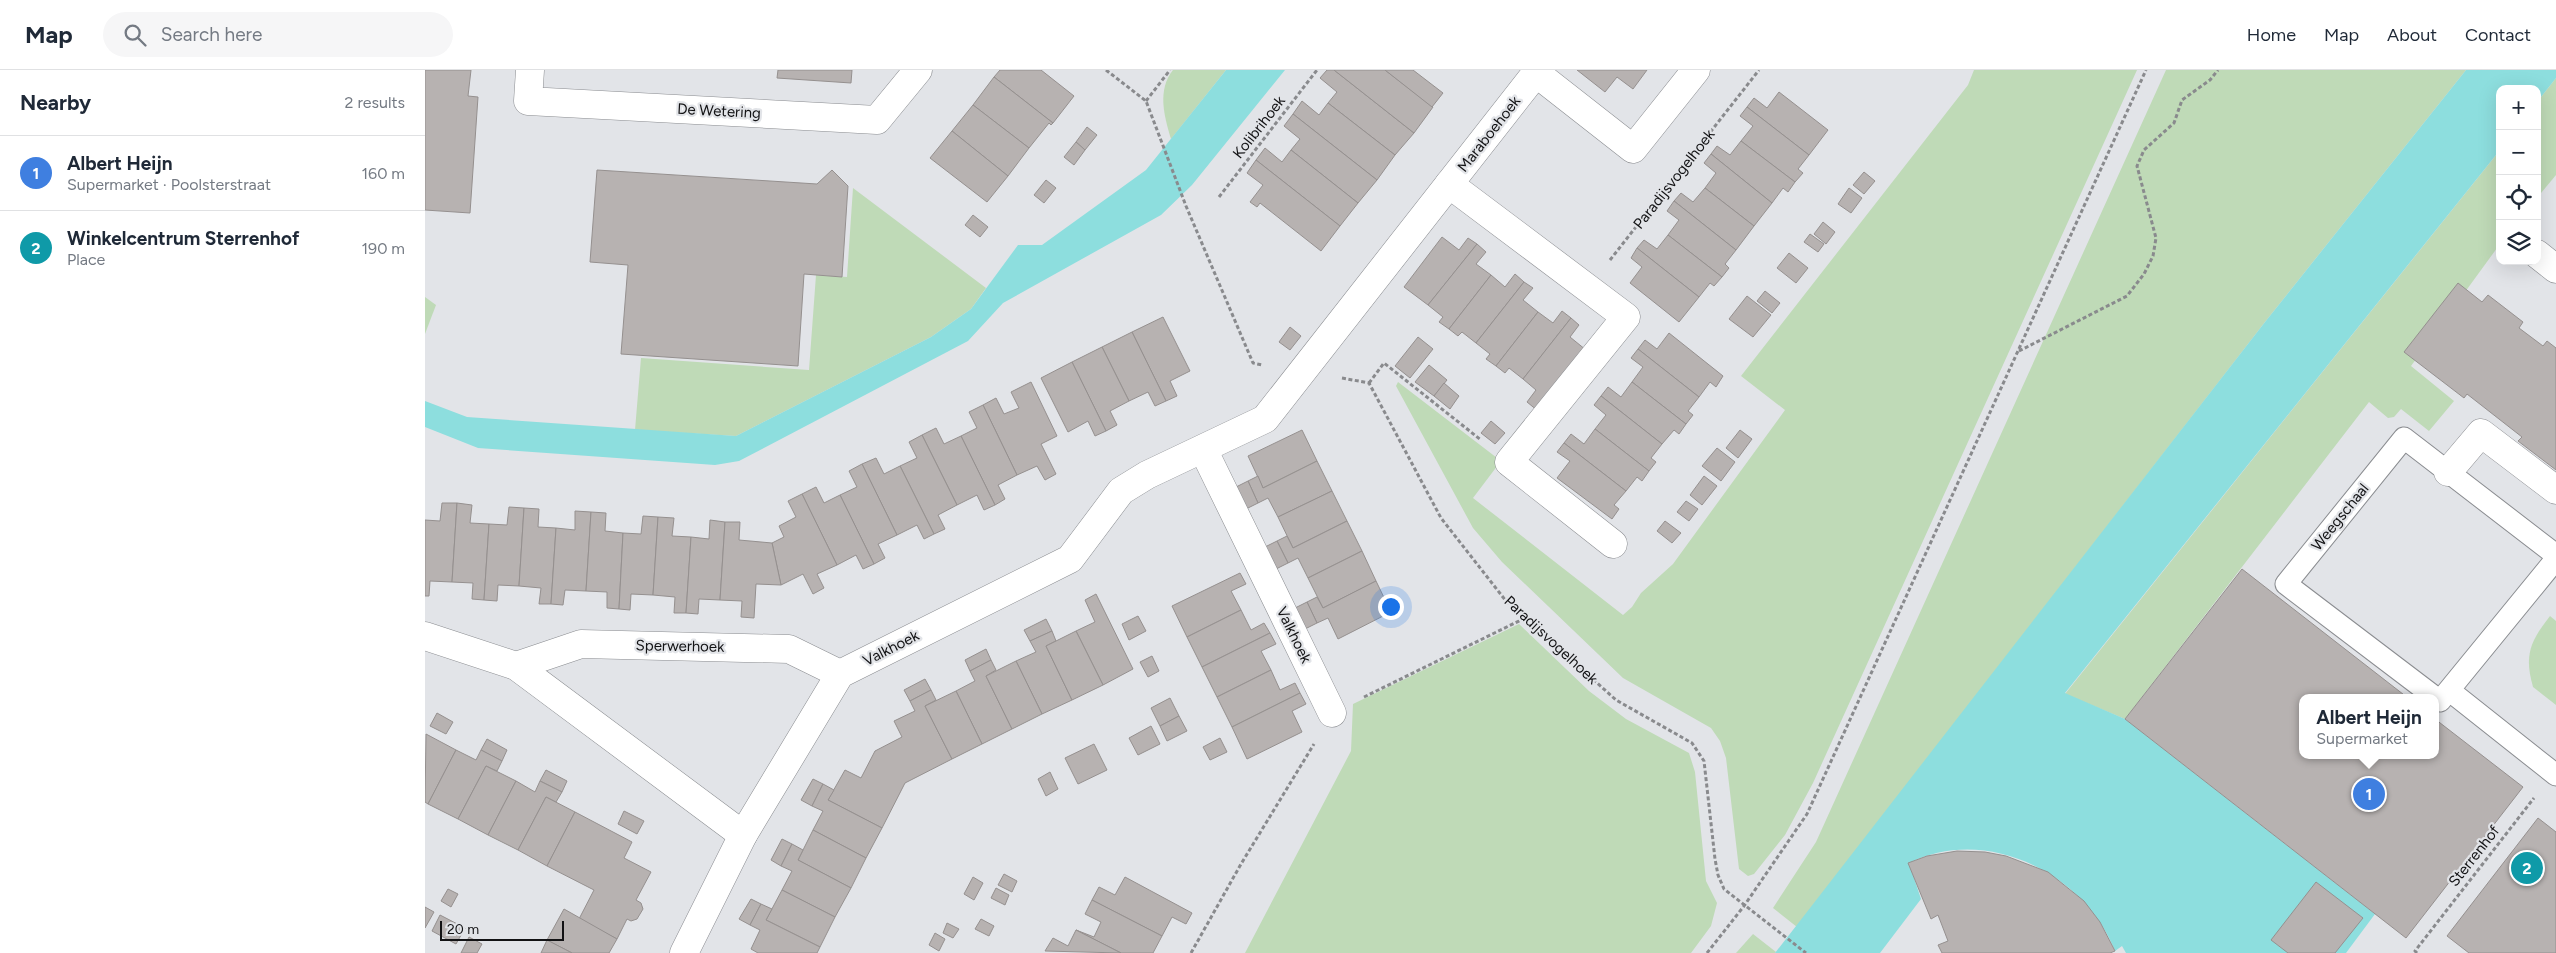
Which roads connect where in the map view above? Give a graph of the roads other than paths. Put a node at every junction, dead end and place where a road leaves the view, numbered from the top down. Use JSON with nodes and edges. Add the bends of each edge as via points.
{"nodes":[{"id":1,"x":530,"y":70,"type":"edge"},
{"id":2,"x":918,"y":70,"type":"edge"},
{"id":3,"x":1696,"y":70,"type":"edge"},
{"id":4,"x":1534,"y":72,"type":"edge"},
{"id":5,"x":1449,"y":184,"type":"junction"},
{"id":6,"x":2541,"y":257,"type":"edge"},
{"id":7,"x":2556,"y":269,"type":"edge"},
{"id":8,"x":1304,"y":372,"type":"joint"},
{"id":9,"x":1203,"y":449,"type":"junction"},
{"id":10,"x":2448,"y":472,"type":"junction"},
{"id":11,"x":2556,"y":490,"type":"edge"},
{"id":12,"x":1613,"y":544,"type":"dead end"},
{"id":13,"x":2556,"y":555,"type":"edge"},
{"id":14,"x":2556,"y":559,"type":"edge"},
{"id":15,"x":425,"y":636,"type":"edge"},
{"id":16,"x":517,"y":666,"type":"junction"},
{"id":17,"x":840,"y":674,"type":"junction"},
{"id":18,"x":2450,"y":691,"type":"junction"},
{"id":19,"x":2431,"y":694,"type":"edge"},
{"id":20,"x":2439,"y":700,"type":"edge"},
{"id":21,"x":1332,"y":713,"type":"road end"},
{"id":22,"x":2555,"y":774,"type":"edge"},
{"id":23,"x":743,"y":835,"type":"junction"},
{"id":24,"x":684,"y":953,"type":"edge"}],
"edges":[{"from":1,"to":2,"type":"street","name":"De Wetering","via":[[528,101],[877,120]]},
{"from":3,"to":4,"type":"street","name":"Maraboehoek","via":[[1633,149]]},
{"from":4,"to":5,"type":"street","name":"Maraboehoek"},
{"from":5,"to":8,"type":"street","name":"Maraboehoek"},
{"from":5,"to":12,"type":"street","via":[[1626,317],[1509,462]]},
{"from":6,"to":7,"type":"street"},
{"from":8,"to":9,"type":"street","name":"Valkhoek","via":[[1265,419]]},
{"from":9,"to":17,"type":"street","name":"Valkhoek","via":[[1147,475],[1121,492],[1070,558]]},
{"from":9,"to":21,"type":"street","name":"Valkhoek"},
{"from":10,"to":11,"type":"street","via":[[2481,433]]},
{"from":10,"to":13,"type":"lane","name":"Weegschaal"},
{"from":10,"to":19,"type":"lane","name":"Weegschaal","via":[[2404,438],[2286,584]]},
{"from":14,"to":18,"type":"lane"},
{"from":15,"to":16,"type":"street"},
{"from":16,"to":17,"type":"street","name":"Sperwerhoek","via":[[581,644],[789,649]]},
{"from":16,"to":23,"type":"street"},
{"from":17,"to":23,"type":"street"},
{"from":18,"to":20,"type":"lane","name":"Weegschaal"},
{"from":18,"to":22,"type":"lane"},
{"from":23,"to":24,"type":"street"}]}
